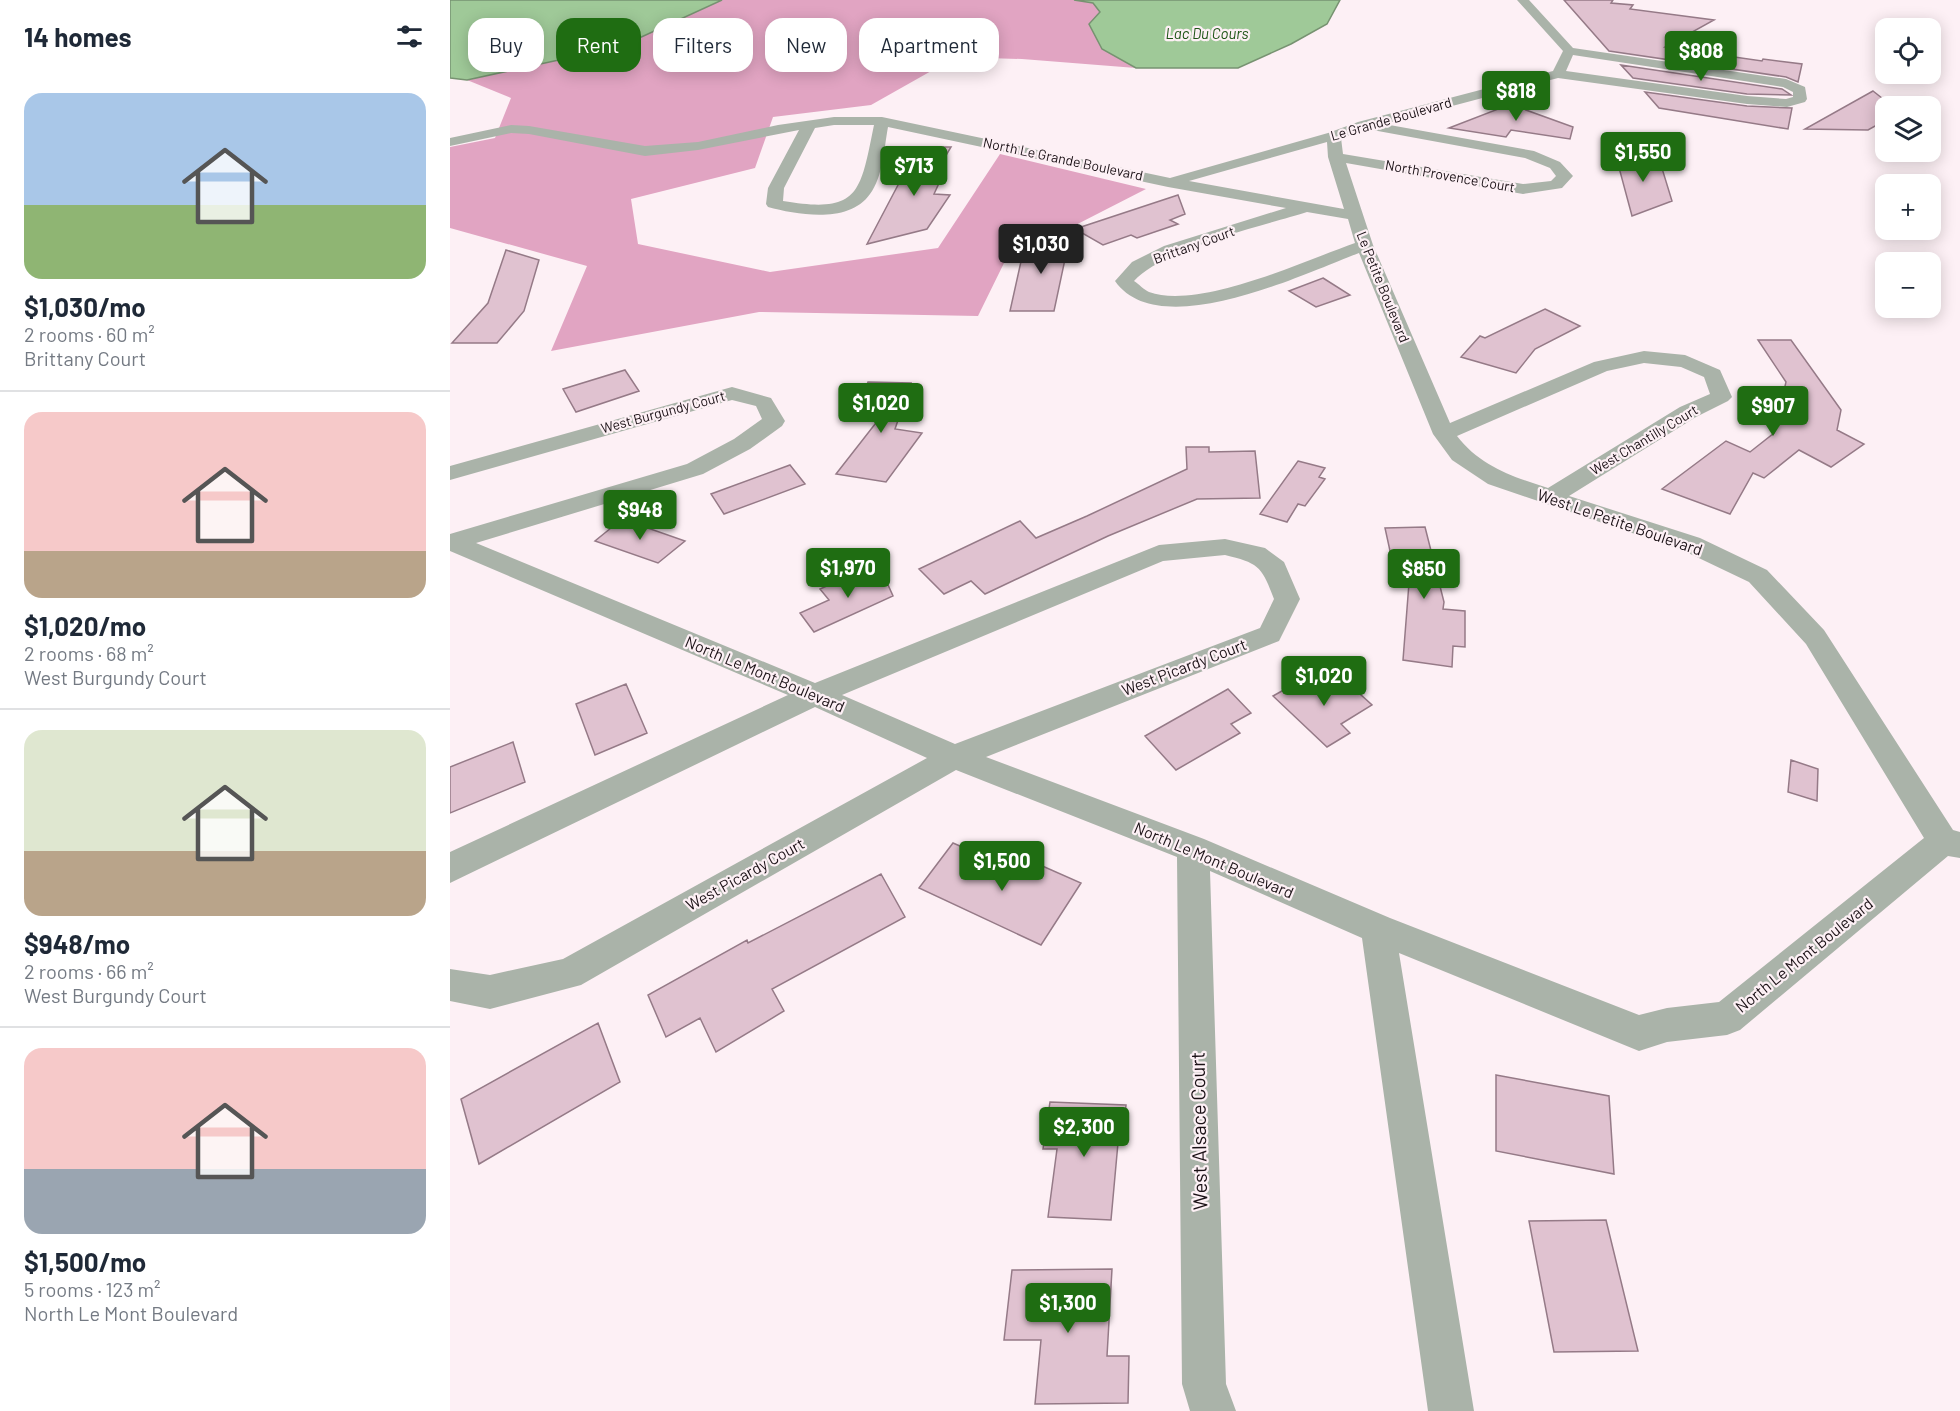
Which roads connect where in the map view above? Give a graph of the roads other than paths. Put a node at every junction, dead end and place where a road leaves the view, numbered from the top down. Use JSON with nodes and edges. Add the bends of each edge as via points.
{"nodes":[{"id":1,"x":1523,"y":0,"type":"edge"},
{"id":2,"x":1569,"y":51,"type":"junction"},
{"id":3,"x":1558,"y":74,"type":"junction"},
{"id":4,"x":882,"y":121,"type":"junction"},
{"id":5,"x":809,"y":124,"type":"junction"},
{"id":6,"x":1364,"y":125,"type":"junction"},
{"id":7,"x":1333,"y":136,"type":"junction"},
{"id":8,"x":450,"y":142,"type":"edge"},
{"id":9,"x":1336,"y":157,"type":"junction"},
{"id":10,"x":1168,"y":182,"type":"junction"},
{"id":11,"x":1307,"y":207,"type":"junction"},
{"id":12,"x":1356,"y":216,"type":"junction"},
{"id":13,"x":1364,"y":245,"type":"junction"},
{"id":14,"x":1444,"y":434,"type":"junction"},
{"id":15,"x":450,"y":473,"type":"edge"},
{"id":16,"x":1549,"y":498,"type":"junction"},
{"id":17,"x":451,"y":542,"type":"edge"},
{"id":18,"x":814,"y":695,"type":"junction"},
{"id":19,"x":954,"y":757,"type":"junction"},
{"id":20,"x":1952,"y":843,"type":"edge"},
{"id":21,"x":1193,"y":849,"type":"junction"},
{"id":22,"x":450,"y":869,"type":"edge"},
{"id":23,"x":1378,"y":929,"type":"junction"},
{"id":24,"x":450,"y":985,"type":"edge"},
{"id":25,"x":1213,"y":1411,"type":"edge"},
{"id":26,"x":1451,"y":1411,"type":"edge"}],
"edges":[{"from":1,"to":2,"type":"street"},
{"from":2,"to":3,"type":"street"},
{"from":2,"to":3,"type":"street","via":[[1786,83],[1800,90],[1800,99],[1786,103],[1746,100]]},
{"from":3,"to":6,"type":"street","name":"Le Grande Boulevard"},
{"from":4,"to":5,"type":"street","name":"North Le Grande Boulevard"},
{"from":4,"to":5,"type":"street","via":[[863,193],[847,205],[807,211],[774,204],[776,188]]},
{"from":4,"to":10,"type":"street","name":"North Le Grande Boulevard"},
{"from":5,"to":8,"type":"street","name":"North Le Grande Boulevard","via":[[698,146],[645,151],[511,129]]},
{"from":6,"to":7,"type":"street","name":"Le Grande Boulevard"},
{"from":6,"to":9,"type":"street","name":"North Provence Court","via":[[1530,154],[1555,165],[1565,176],[1556,185],[1523,189]]},
{"from":7,"to":9,"type":"street","name":"Le Petite Boulevard"},
{"from":7,"to":10,"type":"street","name":"Le Grande Boulevard"},
{"from":9,"to":12,"type":"street","name":"Le Petite Boulevard"},
{"from":10,"to":11,"type":"street","name":"North Le Grande Boulevard"},
{"from":11,"to":12,"type":"street","name":"North Le Grande Boulevard"},
{"from":11,"to":13,"type":"street","name":"Brittany Court","via":[[1170,250],[1138,266],[1124,281],[1142,297],[1182,302],[1225,296]]},
{"from":12,"to":13,"type":"street","name":"Le Petite Boulevard"},
{"from":13,"to":14,"type":"street","name":"Le Petite Boulevard"},
{"from":14,"to":16,"type":"street","name":"West Le Petite Boulevard","via":[[1460,455],[1496,479]]},
{"from":14,"to":16,"type":"street","name":"West Chantilly Court","via":[[1601,366],[1644,357],[1684,361],[1713,374],[1721,397],[1688,412]]},
{"from":15,"to":17,"type":"street","name":"West Burgundy Court","via":[[732,393],[764,402],[774,421],[742,444],[695,469]]},
{"from":16,"to":20,"type":"street","name":"West Le Petite Boulevard","via":[[1691,544],[1758,576],[1815,637]]},
{"from":17,"to":18,"type":"street","name":"North Le Mont Boulevard"},
{"from":18,"to":19,"type":"street","name":"North Le Mont Boulevard"},
{"from":18,"to":19,"type":"street","name":"West Picardy Court","via":[[1159,553],[1225,547],[1256,554],[1275,568],[1287,599],[1270,633]]},
{"from":18,"to":22,"type":"street","name":"West Picardy Court"},
{"from":19,"to":21,"type":"street","name":"North Le Mont Boulevard"},
{"from":19,"to":24,"type":"street","name":"West Picardy Court","via":[[569,974],[490,992]]},
{"from":20,"to":23,"type":"street","name":"North Le Mont Boulevard","via":[[1727,1018],[1667,1025],[1639,1033]]},
{"from":21,"to":23,"type":"street","name":"North Le Mont Boulevard"},
{"from":21,"to":25,"type":"street","name":"West Alsace Court","via":[[1204,1384]]},
{"from":23,"to":26,"type":"street"}]}
